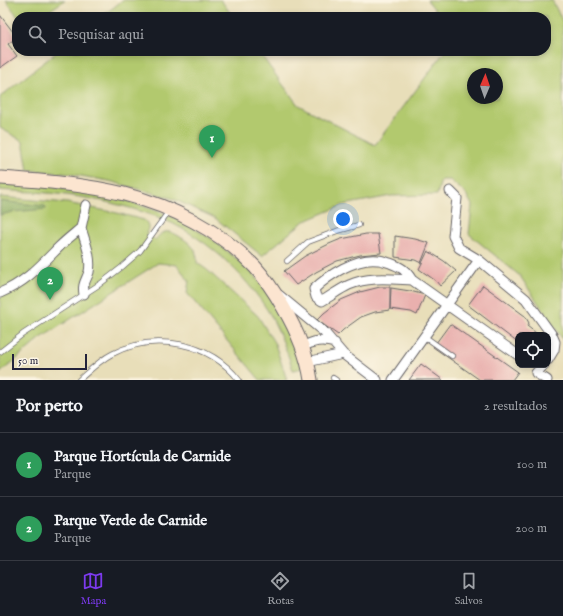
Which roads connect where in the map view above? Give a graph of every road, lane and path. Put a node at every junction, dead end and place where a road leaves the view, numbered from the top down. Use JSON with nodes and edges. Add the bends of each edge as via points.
{"nodes":[{"id":1,"x":0,"y":178,"type":"edge"},
{"id":2,"x":450,"y":191,"type":"dead end"},
{"id":3,"x":86,"y":205,"type":"dead end"},
{"id":4,"x":170,"y":210,"type":"junction"},
{"id":5,"x":359,"y":225,"type":"dead end"},
{"id":6,"x":81,"y":228,"type":"junction"},
{"id":7,"x":478,"y":260,"type":"junction"},
{"id":8,"x":286,"y":261,"type":"dead end"},
{"id":9,"x":412,"y":280,"type":"junction"},
{"id":10,"x":273,"y":290,"type":"junction"},
{"id":11,"x":0,"y":293,"type":"edge"},
{"id":12,"x":84,"y":294,"type":"junction"},
{"id":13,"x":447,"y":304,"type":"junction"},
{"id":14,"x":550,"y":332,"type":"edge"},
{"id":15,"x":551,"y":334,"type":"edge"},
{"id":16,"x":424,"y":336,"type":"junction"},
{"id":17,"x":335,"y":343,"type":"junction"},
{"id":18,"x":302,"y":347,"type":"junction"},
{"id":19,"x":0,"y":352,"type":"edge"},
{"id":20,"x":515,"y":353,"type":"edge"},
{"id":21,"x":343,"y":354,"type":"junction"},
{"id":22,"x":551,"y":355,"type":"edge"},
{"id":23,"x":452,"y":356,"type":"dead end"},
{"id":24,"x":307,"y":362,"type":"junction"},
{"id":25,"x":535,"y":373,"type":"edge"},
{"id":26,"x":79,"y":380,"type":"edge"},
{"id":27,"x":239,"y":380,"type":"edge"},
{"id":28,"x":311,"y":380,"type":"edge"},
{"id":29,"x":377,"y":380,"type":"edge"},
{"id":30,"x":393,"y":380,"type":"edge"},
{"id":31,"x":547,"y":380,"type":"edge"}],
"edges":[{"from":1,"to":4,"type":"street","via":[[92,187],[130,196]]},
{"from":2,"to":7,"type":"street","via":[[457,198],[453,236],[459,248]]},
{"from":3,"to":6,"type":"street"},
{"from":4,"to":10,"type":"street","via":[[231,246],[254,267]]},
{"from":4,"to":12,"type":"lane","via":[[140,251]]},
{"from":5,"to":8,"type":"lane","via":[[337,230],[308,242]]},
{"from":6,"to":11,"type":"street","via":[[27,278]]},
{"from":6,"to":12,"type":"street","via":[[88,251],[89,271],[83,287]]},
{"from":7,"to":13,"type":"street"},
{"from":7,"to":14,"type":"street","via":[[526,299]]},
{"from":9,"to":9,"type":"street","via":[[407,271],[397,265],[378,260],[362,261],[335,272],[314,289],[316,297],[322,301],[350,285],[363,281],[382,278]]},
{"from":9,"to":13,"type":"street"},
{"from":10,"to":17,"type":"street"},
{"from":10,"to":18,"type":"street","via":[[294,326]]},
{"from":12,"to":19,"type":"lane"},
{"from":13,"to":16,"type":"street"},
{"from":13,"to":20,"type":"street"},
{"from":15,"to":22,"type":"street","via":[[555,342]]},
{"from":16,"to":23,"type":"lane"},
{"from":16,"to":30,"type":"street"},
{"from":17,"to":18,"type":"street","via":[[317,341]]},
{"from":17,"to":21,"type":"street"},
{"from":18,"to":24,"type":"street"},
{"from":21,"to":24,"type":"street"},
{"from":21,"to":29,"type":"street"},
{"from":24,"to":28,"type":"street"},
{"from":25,"to":31,"type":"street"},
{"from":26,"to":27,"type":"lane","via":[[113,353],[139,344],[165,342],[200,350],[220,362]]}]}
